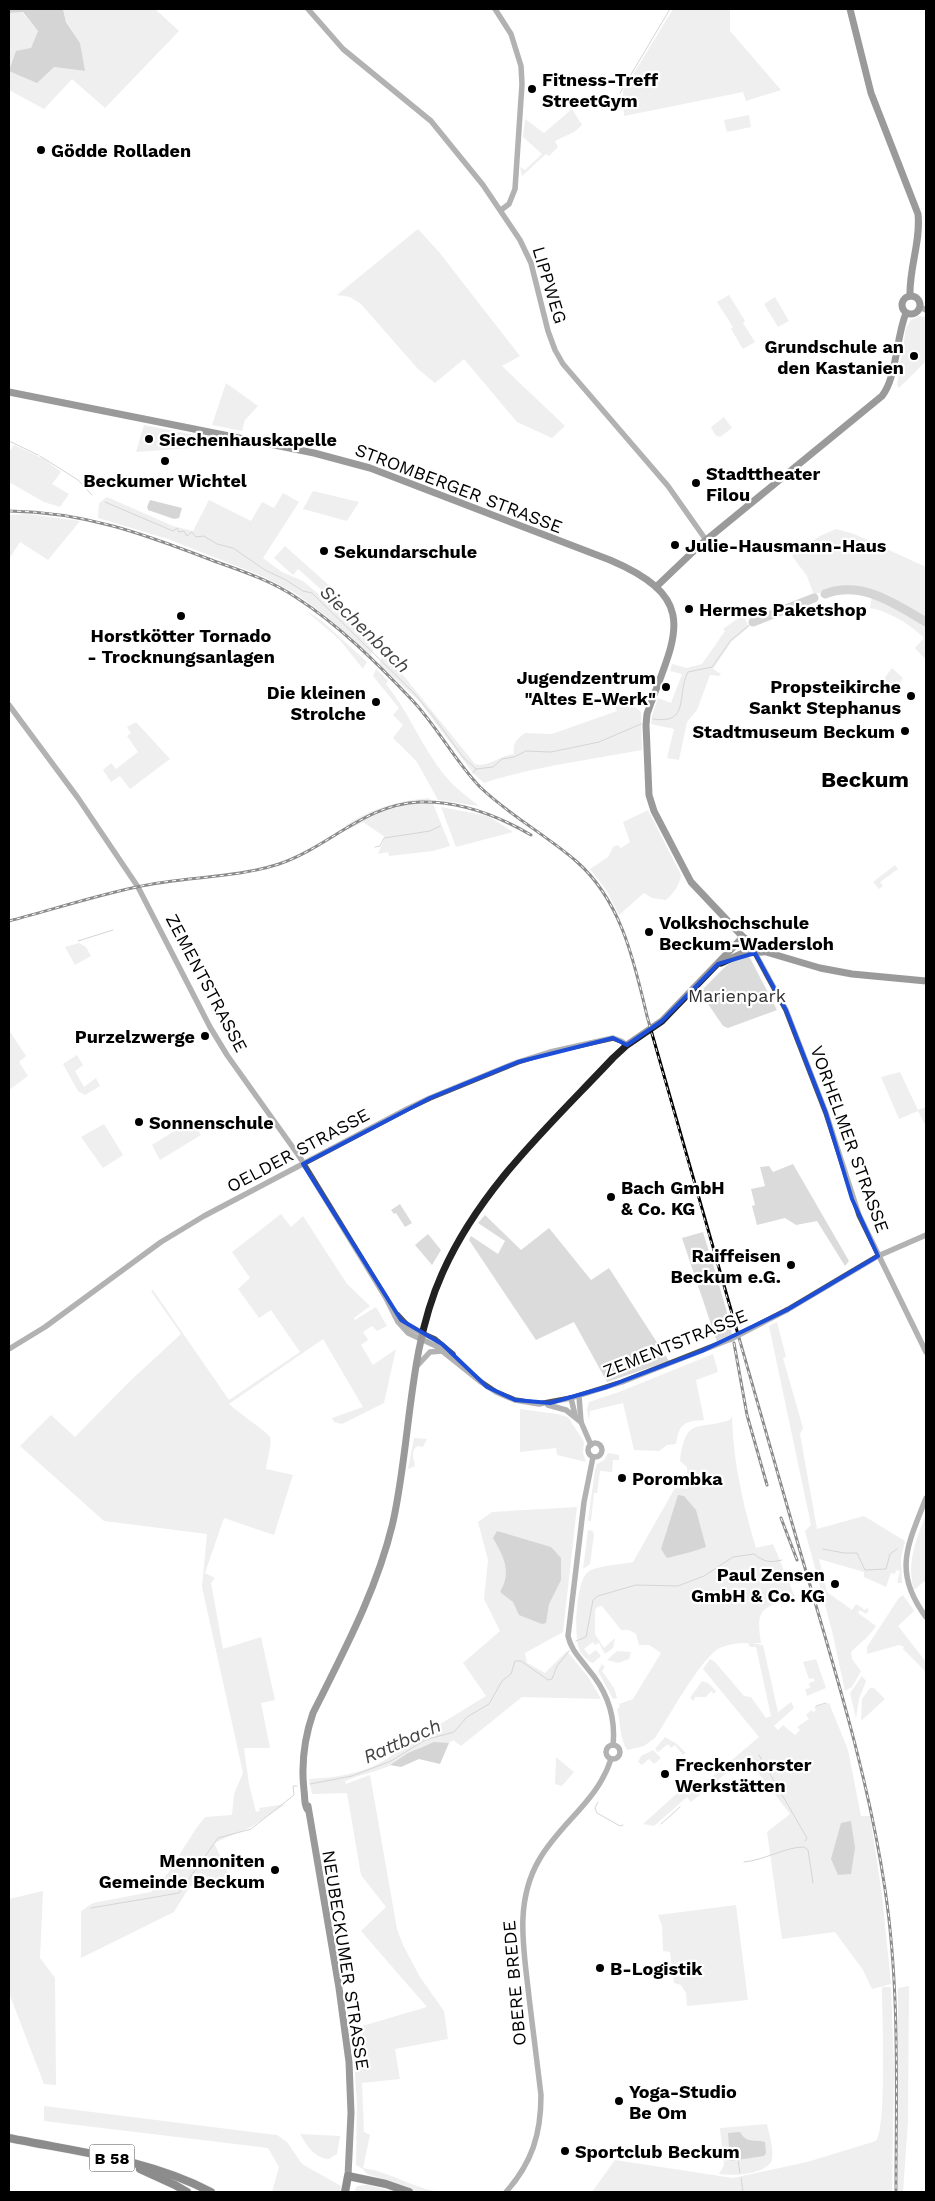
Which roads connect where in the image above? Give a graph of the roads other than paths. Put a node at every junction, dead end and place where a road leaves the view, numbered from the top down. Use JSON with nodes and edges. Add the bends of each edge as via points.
{"nodes":[{"id":1,"x":308,"y":9,"type":"edge"},
{"id":2,"x":495,"y":9,"type":"edge"},
{"id":3,"x":850,"y":9,"type":"edge"},
{"id":4,"x":501,"y":210,"type":"junction"},
{"id":5,"x":910,"y":296,"type":"junction"},
{"id":6,"x":923,"y":309,"type":"edge"},
{"id":7,"x":906,"y":313,"type":"junction"},
{"id":8,"x":9,"y":392,"type":"edge"},
{"id":9,"x":706,"y":540,"type":"junction"},
{"id":10,"x":656,"y":587,"type":"junction"},
{"id":11,"x":9,"y":706,"type":"edge"},
{"id":12,"x":744,"y":937,"type":"junction"},
{"id":13,"x":766,"y":952,"type":"junction"},
{"id":14,"x":754,"y":953,"type":"junction"},
{"id":15,"x":718,"y":964,"type":"junction"},
{"id":16,"x":926,"y":981,"type":"edge"},
{"id":17,"x":627,"y":1046,"type":"junction"},
{"id":18,"x":303,"y":1164,"type":"junction"},
{"id":19,"x":926,"y":1235,"type":"edge"},
{"id":20,"x":878,"y":1256,"type":"junction"},
{"id":21,"x":423,"y":1338,"type":"junction"},
{"id":22,"x":9,"y":1348,"type":"edge"},
{"id":23,"x":444,"y":1351,"type":"junction"},
{"id":24,"x":926,"y":1352,"type":"edge"},
{"id":25,"x":417,"y":1366,"type":"junction"},
{"id":26,"x":475,"y":1377,"type":"junction"},
{"id":27,"x":579,"y":1396,"type":"junction"},
{"id":28,"x":572,"y":1398,"type":"junction"},
{"id":29,"x":539,"y":1404,"type":"junction"},
{"id":30,"x":574,"y":1415,"type":"junction"},
{"id":31,"x":581,"y":1422,"type":"junction"},
{"id":32,"x":591,"y":1445,"type":"junction"},
{"id":33,"x":593,"y":1457,"type":"junction"},
{"id":34,"x":926,"y":1498,"type":"edge"},
{"id":35,"x":926,"y":1617,"type":"edge"},
{"id":36,"x":613,"y":1745,"type":"junction"},
{"id":37,"x":611,"y":1759,"type":"junction"},
{"id":38,"x":9,"y":2138,"type":"edge"},
{"id":39,"x":123,"y":2160,"type":"junction"},
{"id":40,"x":348,"y":2176,"type":"junction"},
{"id":41,"x":187,"y":2192,"type":"edge"},
{"id":42,"x":211,"y":2192,"type":"edge"},
{"id":43,"x":346,"y":2192,"type":"edge"},
{"id":44,"x":410,"y":2192,"type":"edge"},
{"id":45,"x":506,"y":2192,"type":"edge"}],
"edges":[{"from":1,"to":4,"type":"street","name":"LIPPWEG","via":[[343,48],[431,121],[464,158]]},
{"from":2,"to":4,"type":"street","via":[[515,43],[522,84],[515,189],[512,200]]},
{"from":3,"to":5,"type":"main road","via":[[872,94],[918,214]]},
{"from":4,"to":9,"type":"street","name":"LIPPWEG","via":[[531,263],[548,331],[563,364],[680,501]]},
{"from":5,"to":6,"type":"main road","via":[[918,300]]},
{"from":5,"to":7,"type":"main road","via":[[902,303]]},
{"from":6,"to":7,"type":"main road"},
{"from":7,"to":9,"type":"main road","via":[[888,385],[882,396]]},
{"from":8,"to":10,"type":"main road","name":"STROMBERGER STRASSE","via":[[314,453],[370,468],[616,563],[641,575]]},
{"from":9,"to":10,"type":"main road"},
{"from":10,"to":12,"type":"main road","name":"STROMBERGER STRASSE","via":[[670,606],[674,630],[672,645],[647,714],[650,802],[691,882]]},
{"from":11,"to":18,"type":"street","name":"ZEMENTSTRASSE","via":[[78,798],[136,884],[216,1038]]},
{"from":12,"to":13,"type":"main road"},
{"from":12,"to":14,"type":"main road","name":"VORHELMER STRASSE"},
{"from":12,"to":15,"type":"main road","name":"NEUBECKUMER STRASSE"},
{"from":13,"to":14,"type":"main road"},
{"from":13,"to":16,"type":"main road","via":[[842,972]]},
{"from":14,"to":15,"type":"main road","via":[[743,953]]},
{"from":14,"to":20,"type":"street","name":"VORHELMER STRASSE","via":[[786,1010],[826,1113],[852,1198]]},
{"from":15,"to":17,"type":"main road","name":"NEUBECKUMER STRASSE","via":[[662,1021]]},
{"from":17,"to":18,"type":"street","name":"OELDER STRASSE","via":[[612,1038],[518,1062],[430,1098]]},
{"from":17,"to":21,"type":"main road","name":"NEUBECKUMER STRASSE","via":[[528,1148],[479,1207],[441,1276]]},
{"from":18,"to":21,"type":"street","name":"ZEMENTSTRASSE","via":[[390,1305],[405,1324]]},
{"from":18,"to":22,"type":"street","name":"OELDER STRASSE","via":[[161,1242],[45,1326]]},
{"from":19,"to":20,"type":"street","name":"ZEMENTSTRASSE"},
{"from":20,"to":24,"type":"street","name":"VORHELMER STRASSE"},
{"from":20,"to":27,"type":"street","name":"ZEMENTSTRASSE","bridge":true,"via":[[731,1339],[670,1365]]},
{"from":21,"to":23,"type":"street","name":"ZEMENTSTRASSE"},
{"from":21,"to":25,"type":"main road","name":"NEUBECKUMER STRASSE"},
{"from":21,"to":26,"type":"street","name":"ZEMENTSTRASSE","via":[[442,1344]]},
{"from":23,"to":25,"type":"street","via":[[430,1352]]},
{"from":23,"to":26,"type":"street","name":"ZEMENTSTRASSE"},
{"from":25,"to":40,"type":"main road","name":"NEUBECKUMER STRASSE","via":[[389,1536],[368,1599],[313,1713],[303,1757],[305,1799],[348,2055],[351,2113]]},
{"from":26,"to":29,"type":"street","name":"ZEMENTSTRASSE","via":[[509,1398]]},
{"from":27,"to":28,"type":"street","name":"ZEMENTSTRASSE"},
{"from":27,"to":31,"type":"street"},
{"from":28,"to":29,"type":"street","name":"ZEMENTSTRASSE"},
{"from":28,"to":30,"type":"street"},
{"from":29,"to":30,"type":"street","via":[[559,1407]]},
{"from":30,"to":31,"type":"street"},
{"from":31,"to":32,"type":"street"},
{"from":32,"to":33,"type":"street","via":[[588,1450]]},
{"from":32,"to":33,"type":"street","via":[[597,1444],[601,1448],[601,1454]]},
{"from":33,"to":36,"type":"street","via":[[568,1636],[572,1648],[598,1681],[609,1702],[613,1717]]},
{"from":34,"to":35,"type":"street","via":[[910,1539],[906,1577]]},
{"from":36,"to":37,"type":"street","via":[[606,1751]]},
{"from":36,"to":37,"type":"street","via":[[619,1754]]},
{"from":37,"to":45,"type":"street","name":"OBERE BREDE","via":[[595,1792],[539,1860],[526,1893],[522,1935],[541,2116],[532,2153]]},
{"from":38,"to":39,"type":"main road","number":"B 58"},
{"from":39,"to":41,"type":"main road"},
{"from":39,"to":42,"type":"main road","number":"B 58","via":[[168,2173]]},
{"from":40,"to":43,"type":"main road"},
{"from":40,"to":44,"type":"main road"}]}
